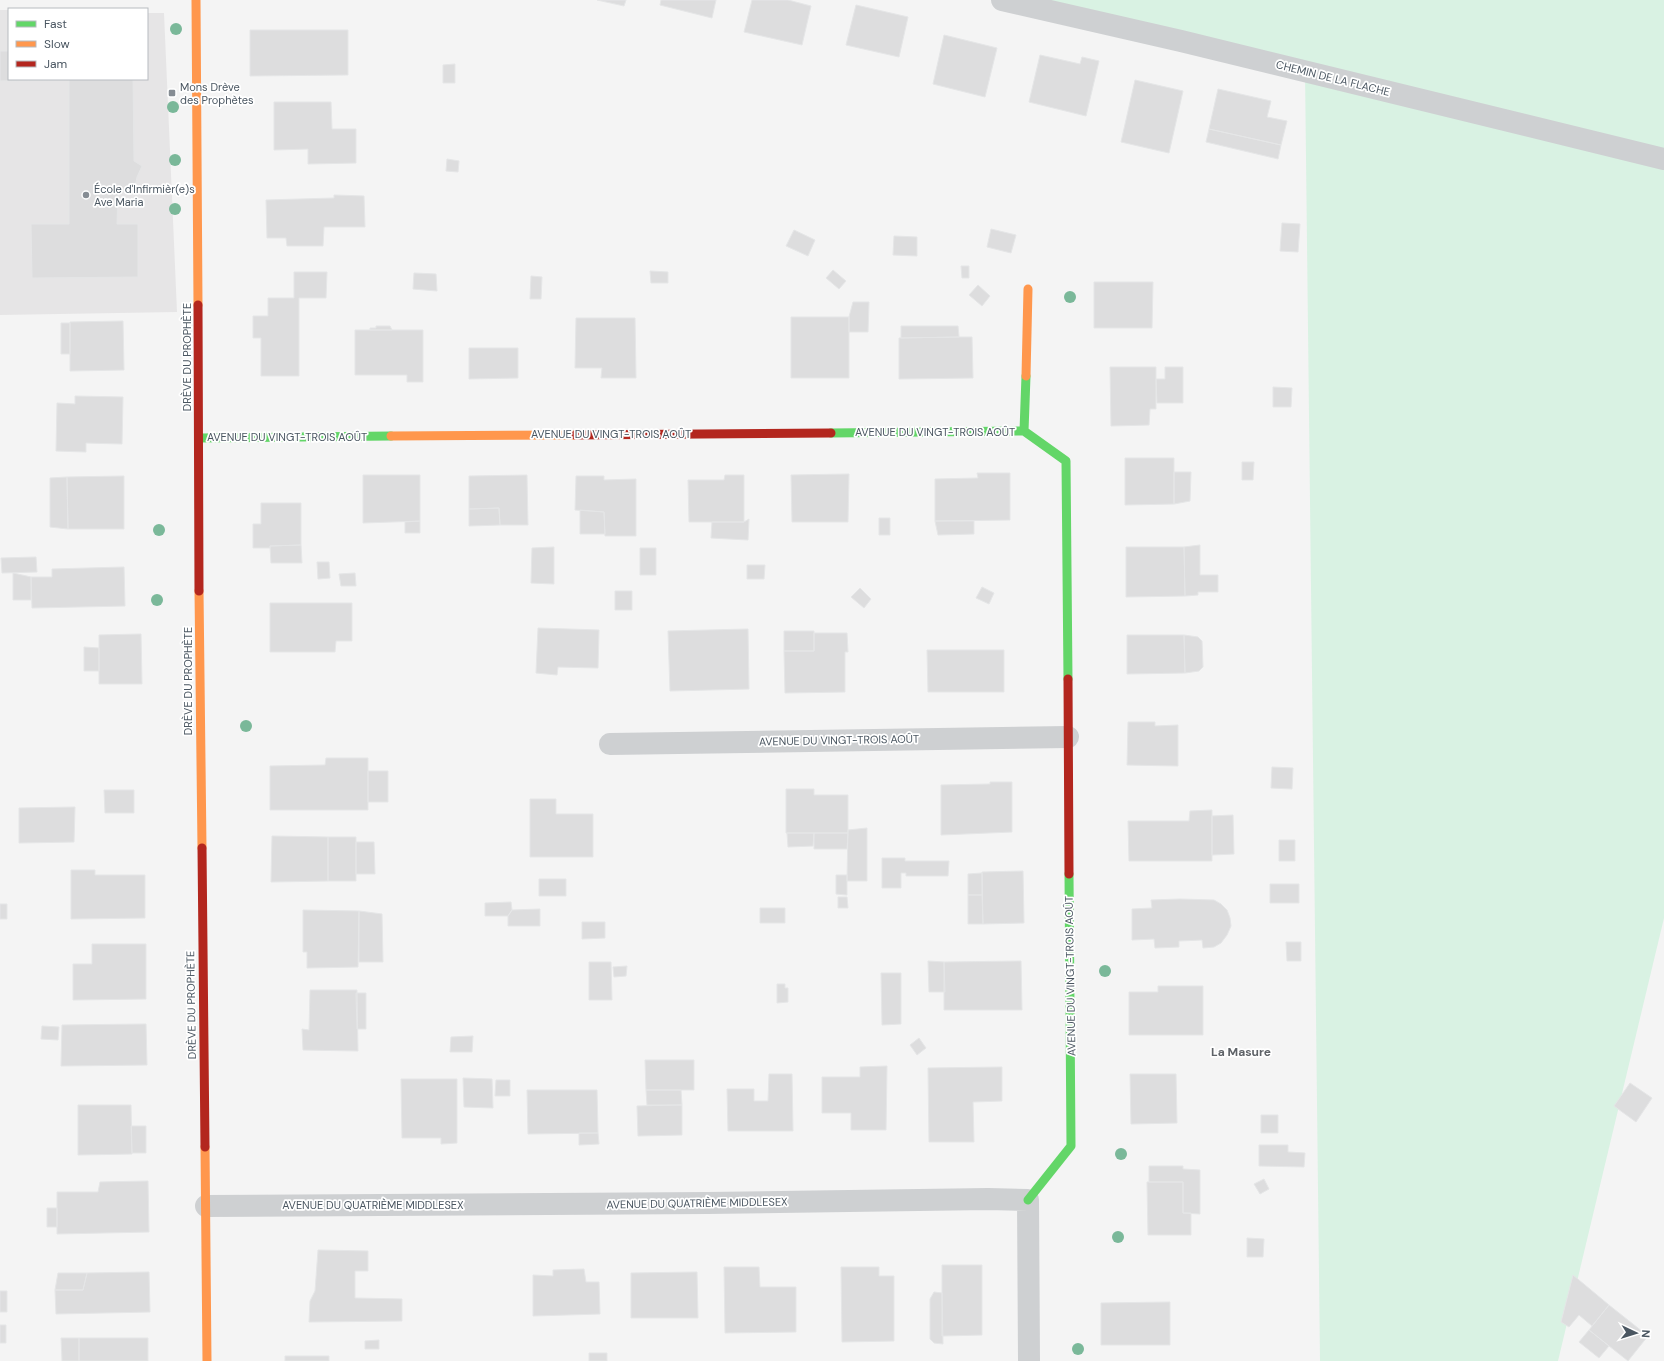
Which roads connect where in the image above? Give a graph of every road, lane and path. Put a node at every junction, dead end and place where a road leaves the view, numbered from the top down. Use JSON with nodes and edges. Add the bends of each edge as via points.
{"nodes":[{"id":1,"x":196,"y":0,"type":"edge"},
{"id":2,"x":1002,"y":0,"type":"edge"},
{"id":3,"x":1664,"y":159,"type":"edge"},
{"id":4,"x":1028,"y":289,"type":"dead end"},
{"id":5,"x":1024,"y":431,"type":"junction"},
{"id":6,"x":199,"y":438,"type":"junction"},
{"id":7,"x":1068,"y":737,"type":"junction"},
{"id":8,"x":610,"y":744,"type":"dead end"},
{"id":9,"x":1028,"y":1200,"type":"junction"},
{"id":10,"x":206,"y":1206,"type":"junction"},
{"id":11,"x":207,"y":1361,"type":"edge"},
{"id":12,"x":1029,"y":1361,"type":"edge"}],
"edges":[{"from":1,"to":6,"type":"street","name":"DRÈVE DU PROPHÈTE"},
{"from":2,"to":3,"type":"street","name":"CHEMIN DE LA FLACHE"},
{"from":4,"to":5,"type":"street","name":"AVENUE DU VINGT-TROIS AOÛT"},
{"from":5,"to":6,"type":"street","name":"AVENUE DU VINGT-TROIS AOÛT"},
{"from":5,"to":7,"type":"street","name":"AVENUE DU VINGT-TROIS AOÛT","via":[[1066,461]]},
{"from":6,"to":10,"type":"street","name":"DRÈVE DU PROPHÈTE"},
{"from":7,"to":8,"type":"street","name":"AVENUE DU VINGT-TROIS AOÛT"},
{"from":7,"to":9,"type":"street","name":"AVENUE DU VINGT-TROIS AOÛT","via":[[1071,1146]]},
{"from":9,"to":10,"type":"street","name":"AVENUE DU QUATRIÈME MIDDLESEX"},
{"from":9,"to":12,"type":"street"},
{"from":10,"to":11,"type":"street","name":"DRÈVE DU PROPHÈTE"}]}
